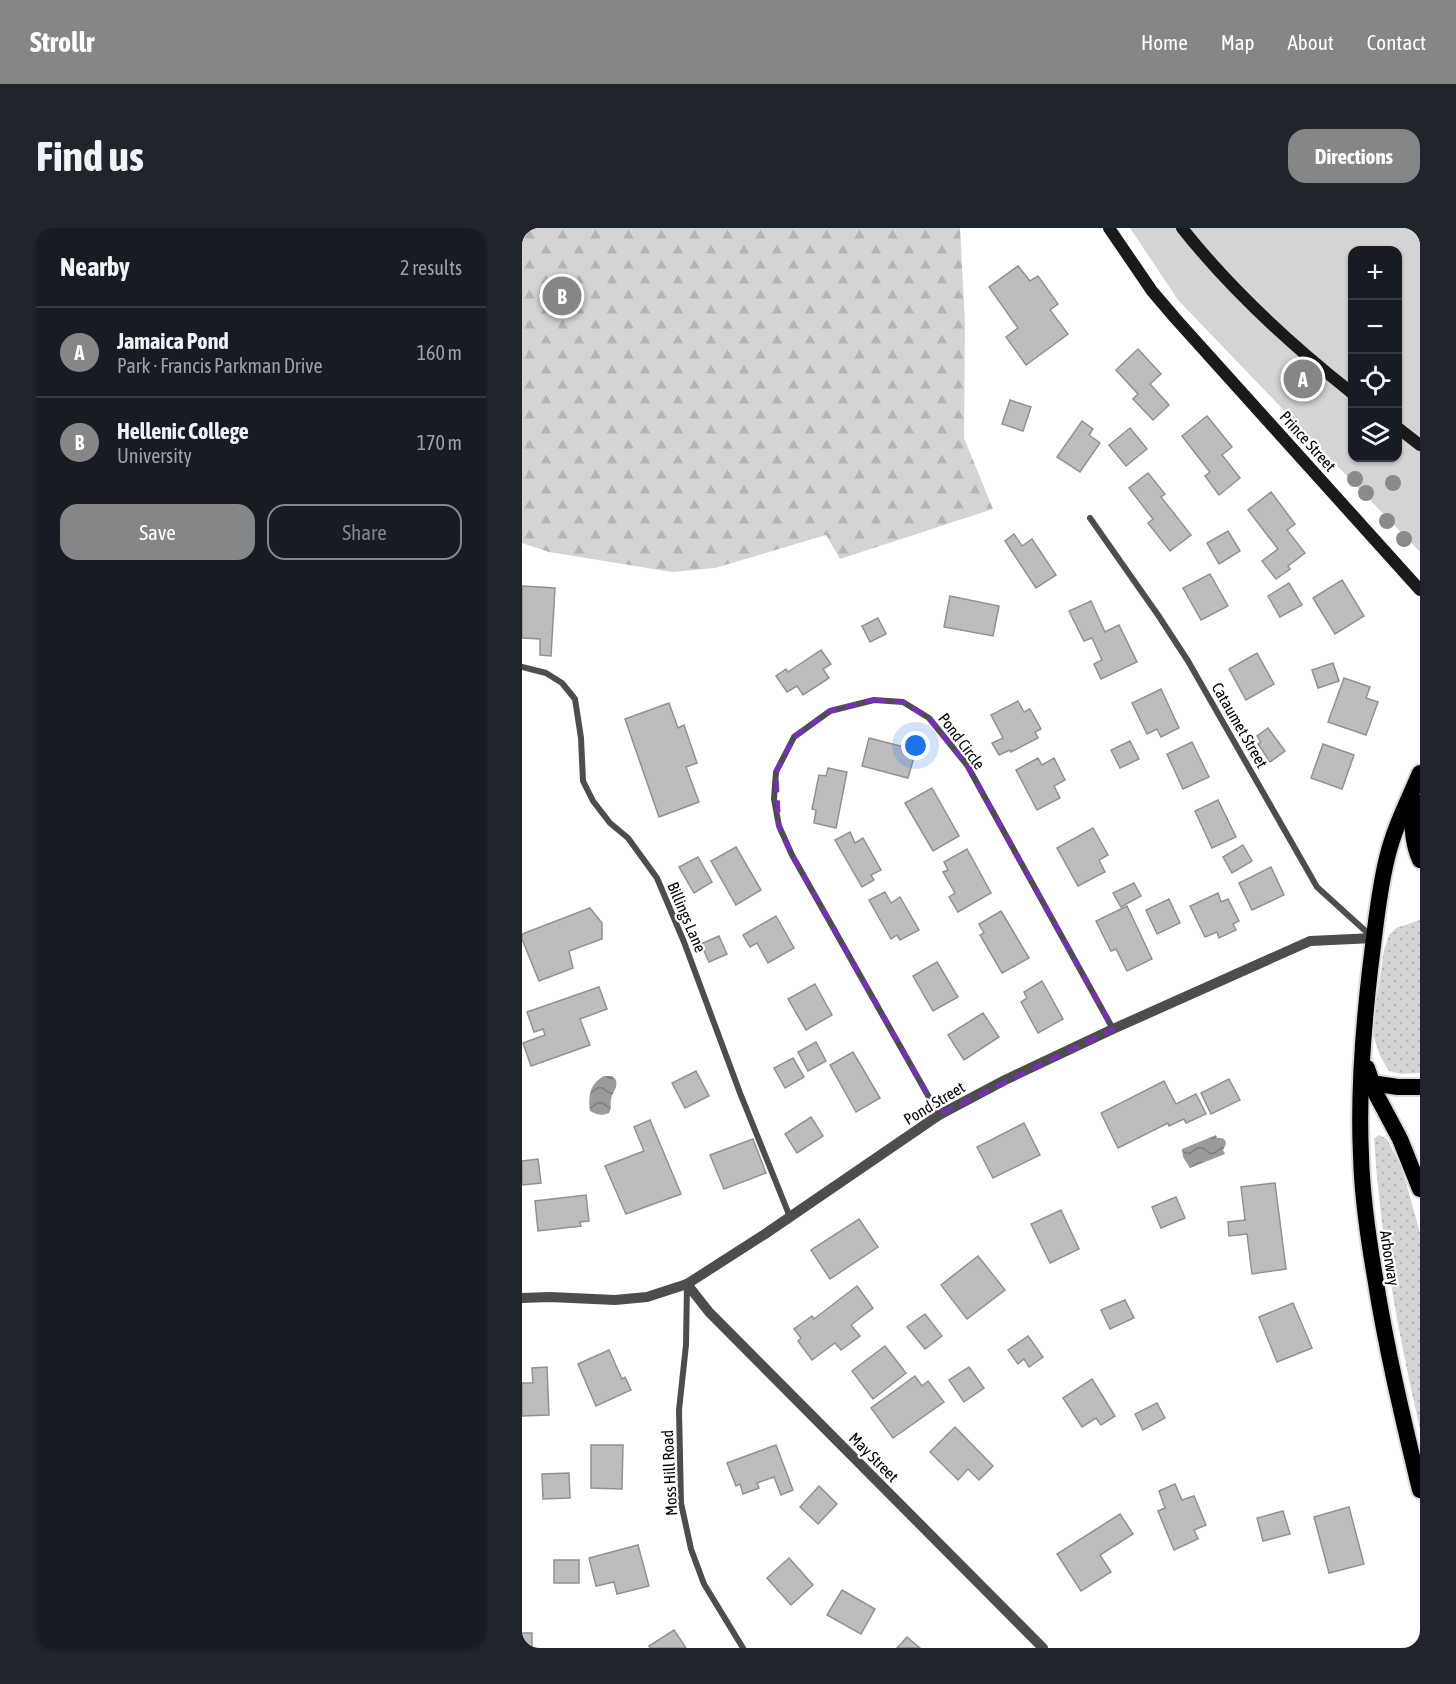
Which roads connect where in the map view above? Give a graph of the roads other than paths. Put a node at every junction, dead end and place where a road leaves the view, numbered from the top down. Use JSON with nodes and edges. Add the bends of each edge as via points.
{"nodes":[{"id":1,"x":1109,"y":228,"type":"edge"},
{"id":2,"x":1182,"y":228,"type":"edge"},
{"id":3,"x":1348,"y":389,"type":"edge"},
{"id":4,"x":1402,"y":431,"type":"edge"},
{"id":5,"x":1420,"y":445,"type":"edge"},
{"id":6,"x":1090,"y":518,"type":"dead end"},
{"id":7,"x":1420,"y":590,"type":"edge"},
{"id":8,"x":522,"y":667,"type":"edge"},
{"id":9,"x":1417,"y":780,"type":"edge"},
{"id":10,"x":1420,"y":860,"type":"edge"},
{"id":11,"x":1374,"y":938,"type":"junction"},
{"id":12,"x":1365,"y":1028,"type":"junction"},
{"id":13,"x":1113,"y":1029,"type":"junction"},
{"id":14,"x":1371,"y":1083,"type":"junction"},
{"id":15,"x":1420,"y":1087,"type":"edge"},
{"id":16,"x":939,"y":1115,"type":"junction"},
{"id":17,"x":1420,"y":1189,"type":"edge"},
{"id":18,"x":790,"y":1217,"type":"junction"},
{"id":19,"x":687,"y":1284,"type":"junction"},
{"id":20,"x":522,"y":1298,"type":"edge"},
{"id":21,"x":1420,"y":1490,"type":"edge"},
{"id":22,"x":742,"y":1648,"type":"edge"},
{"id":23,"x":1043,"y":1648,"type":"edge"}],
"edges":[{"from":1,"to":7,"type":"main road","name":"Prince Street","via":[[1167,309]]},
{"from":2,"to":3,"type":"main road","via":[[1244,299]]},
{"from":4,"to":5,"type":"main road"},
{"from":6,"to":11,"type":"street","name":"Cataumet Street","via":[[1188,661],[1317,887]]},
{"from":8,"to":18,"type":"street","name":"Billings Lane","via":[[562,682],[575,699],[584,781],[592,801],[628,838],[657,878]]},
{"from":9,"to":10,"type":"highway","via":[[1412,824]]},
{"from":9,"to":11,"type":"highway","name":"Arborway","via":[[1386,858]]},
{"from":11,"to":12,"type":"highway","name":"Arborway"},
{"from":11,"to":13,"type":"street","name":"Pond Street","via":[[1310,940]]},
{"from":12,"to":14,"type":"highway","name":"Arborway","via":[[1365,1056]]},
{"from":12,"to":21,"type":"highway","name":"Arborway","via":[[1360,1133],[1366,1219],[1385,1336]]},
{"from":13,"to":16,"type":"street","name":"Pond Street"},
{"from":13,"to":16,"type":"street","name":"Pond Circle","via":[[967,765],[929,718],[903,702],[874,700],[830,711],[794,737],[776,772],[774,799],[779,826]]},
{"from":14,"to":15,"type":"highway"},
{"from":14,"to":17,"type":"highway","name":"Arborway","via":[[1401,1139]]},
{"from":16,"to":18,"type":"street","name":"Pond Street"},
{"from":18,"to":19,"type":"street","name":"Pond Street"},
{"from":19,"to":20,"type":"street","name":"Pond Street","via":[[647,1297],[615,1300]]},
{"from":19,"to":22,"type":"street","name":"Moss Hill Road","via":[[679,1410],[681,1503],[704,1584]]},
{"from":19,"to":23,"type":"street","name":"May Street","via":[[709,1312]]}]}
